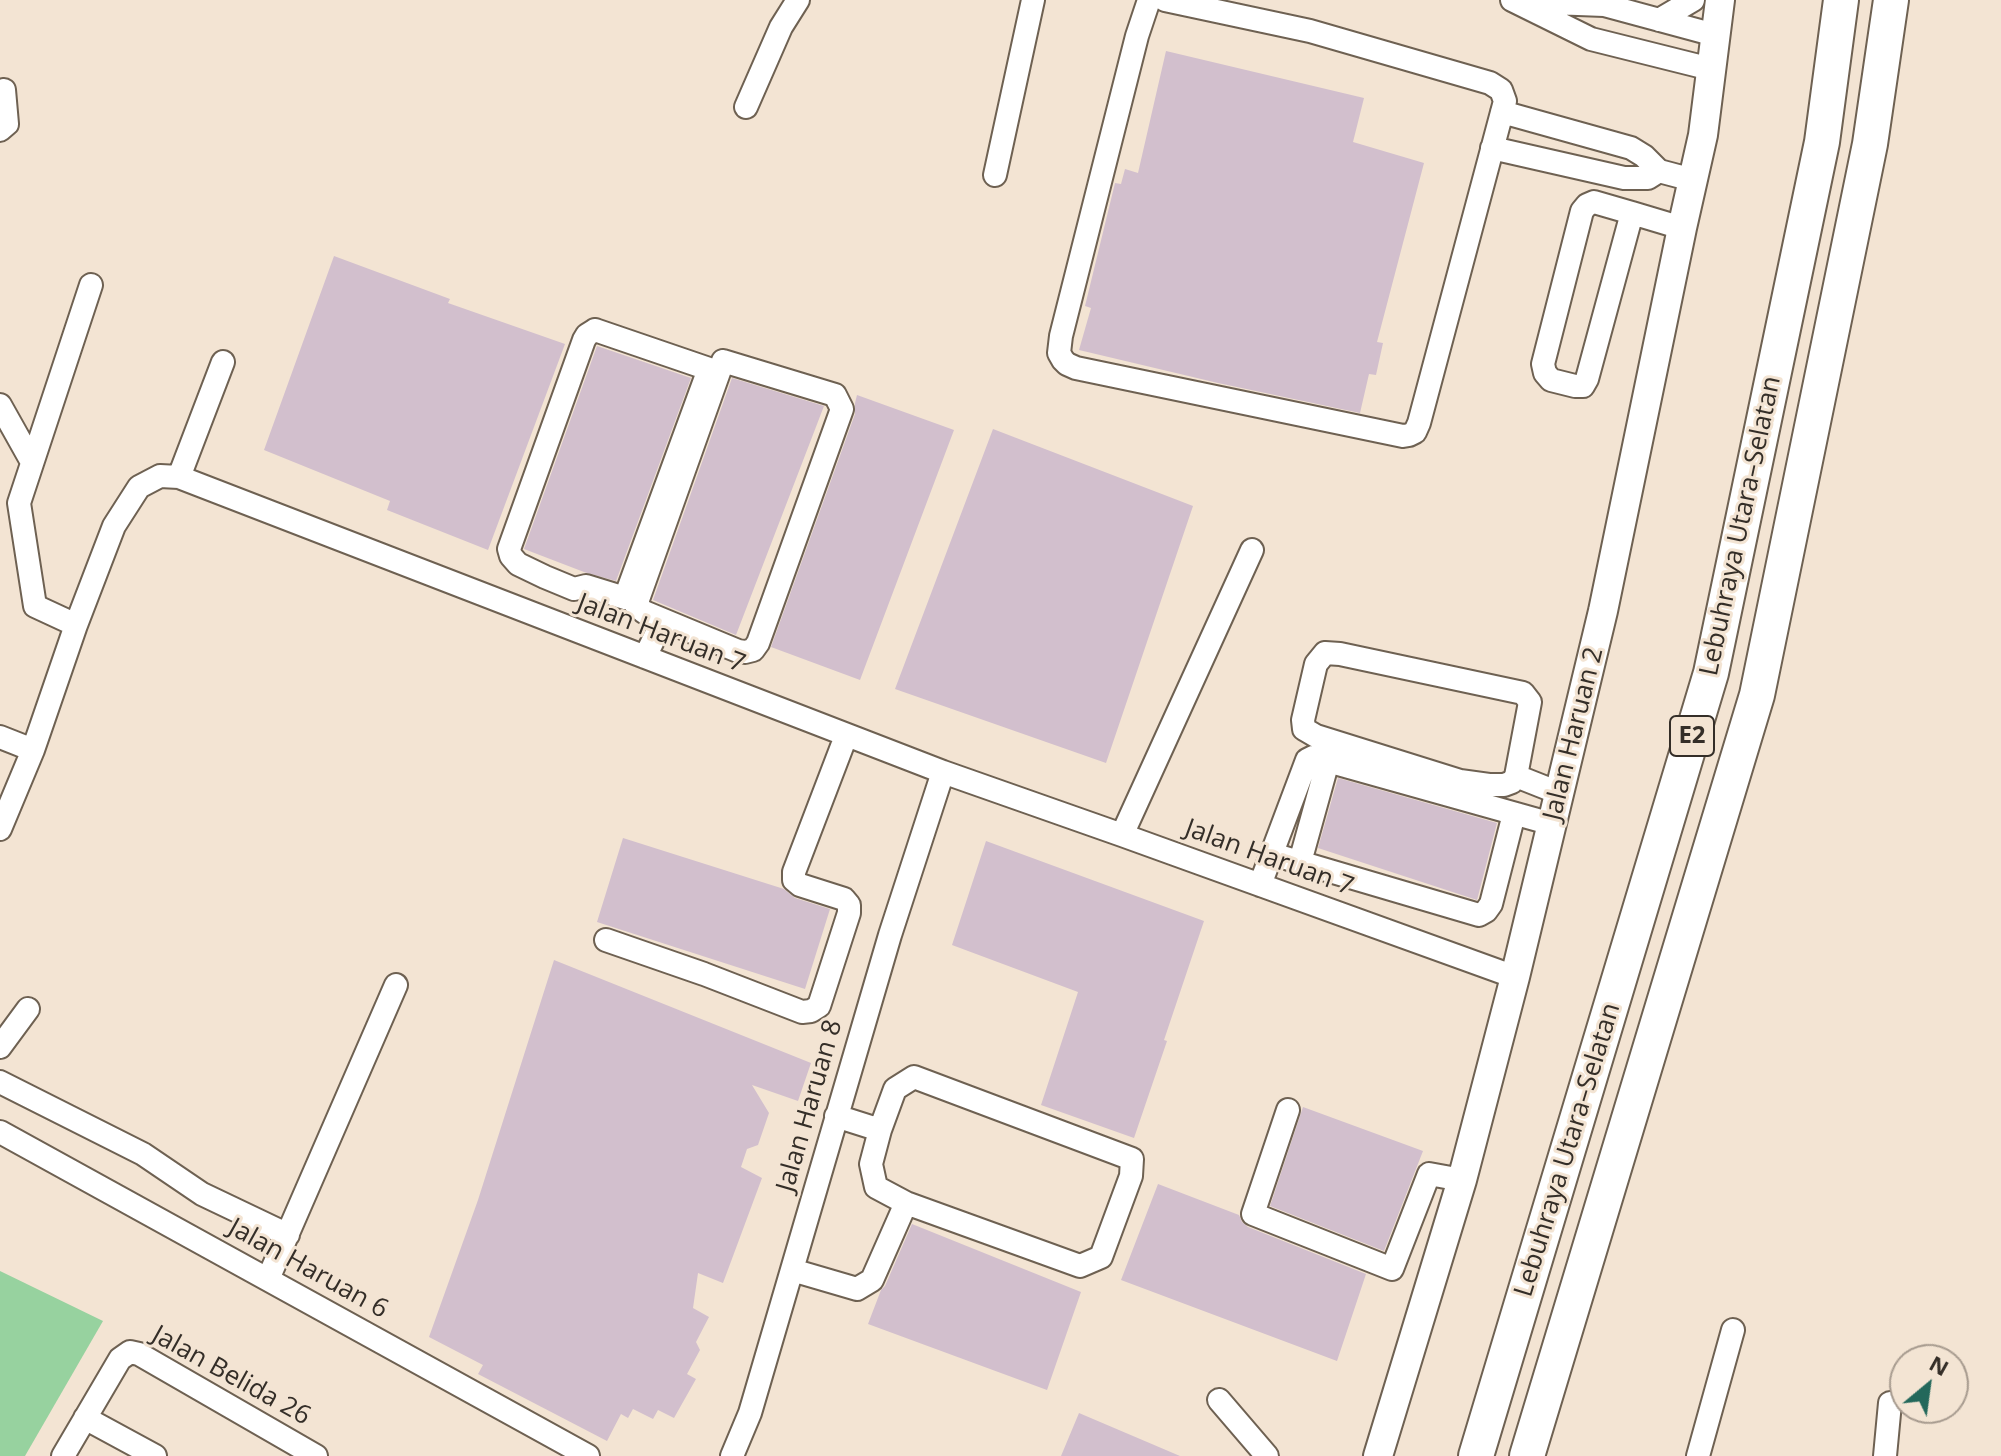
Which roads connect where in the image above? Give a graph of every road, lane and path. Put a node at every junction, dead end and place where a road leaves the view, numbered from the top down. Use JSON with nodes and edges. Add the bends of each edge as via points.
{"nodes":[{"id":1,"x":798,"y":0,"type":"edge"},
{"id":2,"x":1033,"y":0,"type":"edge"},
{"id":3,"x":1149,"y":0,"type":"edge"},
{"id":4,"x":1165,"y":0,"type":"edge"},
{"id":5,"x":1516,"y":0,"type":"edge"},
{"id":6,"x":1693,"y":0,"type":"edge"},
{"id":7,"x":1720,"y":0,"type":"edge"},
{"id":8,"x":1841,"y":0,"type":"edge"},
{"id":9,"x":1891,"y":0,"type":"edge"},
{"id":10,"x":1659,"y":20,"type":"junction"},
{"id":11,"x":1715,"y":35,"type":"junction"},
{"id":12,"x":1711,"y":69,"type":"junction"},
{"id":13,"x":4,"y":90,"type":"dead end"},
{"id":14,"x":746,"y":107,"type":"dead end"},
{"id":15,"x":1502,"y":112,"type":"junction"},
{"id":16,"x":0,"y":130,"type":"edge"},
{"id":17,"x":1492,"y":148,"type":"junction"},
{"id":18,"x":1659,"y":171,"type":"junction"},
{"id":19,"x":995,"y":175,"type":"dead end"},
{"id":20,"x":1693,"y":180,"type":"junction"},
{"id":21,"x":1632,"y":213,"type":"junction"},
{"id":22,"x":1682,"y":228,"type":"junction"},
{"id":23,"x":91,"y":285,"type":"dead end"},
{"id":24,"x":223,"y":362,"type":"dead end"},
{"id":25,"x":0,"y":405,"type":"edge"},
{"id":26,"x":32,"y":462,"type":"junction"},
{"id":27,"x":179,"y":477,"type":"junction"},
{"id":28,"x":1252,"y":550,"type":"dead end"},
{"id":29,"x":545,"y":577,"type":"junction"},
{"id":30,"x":531,"y":613,"type":"junction"},
{"id":31,"x":663,"y":620,"type":"junction"},
{"id":32,"x":76,"y":625,"type":"junction"},
{"id":33,"x":645,"y":657,"type":"junction"},
{"id":34,"x":846,"y":736,"type":"junction"},
{"id":35,"x":0,"y":737,"type":"edge"},
{"id":36,"x":33,"y":750,"type":"junction"},
{"id":37,"x":1328,"y":761,"type":"junction"},
{"id":38,"x":943,"y":772,"type":"junction"},
{"id":39,"x":1516,"y":776,"type":"junction"},
{"id":40,"x":1559,"y":793,"type":"junction"},
{"id":41,"x":1514,"y":814,"type":"junction"},
{"id":42,"x":1552,"y":824,"type":"junction"},
{"id":43,"x":0,"y":829,"type":"edge"},
{"id":44,"x":1122,"y":835,"type":"junction"},
{"id":45,"x":1272,"y":854,"type":"junction"},
{"id":46,"x":1300,"y":862,"type":"junction"},
{"id":47,"x":1260,"y":885,"type":"junction"},
{"id":48,"x":606,"y":940,"type":"dead end"},
{"id":49,"x":1515,"y":977,"type":"junction"},
{"id":50,"x":396,"y":985,"type":"dead end"},
{"id":51,"x":28,"y":1009,"type":"dead end"},
{"id":52,"x":0,"y":1047,"type":"edge"},
{"id":53,"x":0,"y":1082,"type":"edge"},
{"id":54,"x":1288,"y":1110,"type":"dead end"},
{"id":55,"x":836,"y":1116,"type":"junction"},
{"id":56,"x":880,"y":1130,"type":"junction"},
{"id":57,"x":0,"y":1132,"type":"edge"},
{"id":58,"x":1462,"y":1180,"type":"junction"},
{"id":59,"x":906,"y":1203,"type":"junction"},
{"id":60,"x":288,"y":1235,"type":"junction"},
{"id":61,"x":792,"y":1270,"type":"junction"},
{"id":62,"x":268,"y":1279,"type":"junction"},
{"id":63,"x":1733,"y":1330,"type":"dead end"},
{"id":64,"x":1219,"y":1400,"type":"dead end"},
{"id":65,"x":1889,"y":1414,"type":"edge"},
{"id":66,"x":85,"y":1418,"type":"junction"},
{"id":67,"x":311,"y":1455,"type":"edge"},
{"id":68,"x":63,"y":1456,"type":"edge"},
{"id":69,"x":155,"y":1456,"type":"edge"},
{"id":70,"x":588,"y":1456,"type":"edge"},
{"id":71,"x":732,"y":1456,"type":"edge"},
{"id":72,"x":1267,"y":1456,"type":"edge"},
{"id":73,"x":1378,"y":1456,"type":"edge"},
{"id":74,"x":1476,"y":1456,"type":"edge"},
{"id":75,"x":1527,"y":1456,"type":"edge"},
{"id":76,"x":1698,"y":1456,"type":"edge"},
{"id":77,"x":1885,"y":1456,"type":"edge"}],
"edges":[{"from":1,"to":14,"type":"street"},
{"from":2,"to":19,"type":"street"},
{"from":3,"to":17,"type":"street","via":[[1061,336],[1059,353],[1076,368],[1387,433],[1415,432]]},
{"from":4,"to":15,"type":"street","via":[[1310,31],[1490,83],[1501,90]]},
{"from":5,"to":10,"type":"street","via":[[1604,5]]},
{"from":5,"to":12,"type":"street","via":[[1591,39]]},
{"from":6,"to":10,"type":"street"},
{"from":7,"to":11,"type":"main road","name":"Jalan Haruan 2"},
{"from":8,"to":74,"type":"highway","name":"Lebuhraya Utara–Selatan","number":"E2","via":[[1822,142],[1711,673]]},
{"from":9,"to":75,"type":"highway","name":"Lebuhraya Utara–Selatan","number":"E2","via":[[1870,144],[1757,695]]},
{"from":10,"to":11,"type":"street"},
{"from":11,"to":12,"type":"main road","name":"Jalan Haruan 2"},
{"from":12,"to":20,"type":"main road","name":"Jalan Haruan 2"},
{"from":13,"to":16,"type":"street","via":[[7,124]]},
{"from":15,"to":17,"type":"street"},
{"from":15,"to":18,"type":"street","via":[[1631,148]]},
{"from":17,"to":18,"type":"street","via":[[1624,178],[1648,178]]},
{"from":18,"to":20,"type":"street"},
{"from":20,"to":22,"type":"main road","name":"Jalan Haruan 2"},
{"from":21,"to":21,"type":"street","via":[[1587,379],[1583,386],[1551,380],[1543,364],[1582,211],[1594,202]]},
{"from":21,"to":22,"type":"street"},
{"from":22,"to":40,"type":"main road","name":"Jalan Haruan 2","via":[[1603,611]]},
{"from":23,"to":26,"type":"street"},
{"from":24,"to":27,"type":"street"},
{"from":25,"to":26,"type":"street"},
{"from":26,"to":32,"type":"street","via":[[19,503],[35,606]]},
{"from":27,"to":30,"type":"street","name":"Jalan Haruan 7"},
{"from":27,"to":32,"type":"street","via":[[160,476],[139,487],[114,526]]},
{"from":28,"to":44,"type":"street"},
{"from":29,"to":29,"type":"street","via":[[518,564],[510,544],[587,335],[599,330],[709,369],[625,598],[586,586],[574,589]]},
{"from":29,"to":30,"type":"street"},
{"from":30,"to":33,"type":"street","name":"Jalan Haruan 7"},
{"from":31,"to":31,"type":"street","via":[[636,605],[723,361],[835,395],[840,416],[753,650],[738,651]]},
{"from":31,"to":33,"type":"street"},
{"from":32,"to":36,"type":"street"},
{"from":33,"to":34,"type":"street","name":"Jalan Haruan 7"},
{"from":34,"to":38,"type":"street","name":"Jalan Haruan 7"},
{"from":34,"to":48,"type":"street","via":[[794,872],[800,885],[849,905],[819,1006],[802,1012]]},
{"from":35,"to":36,"type":"street"},
{"from":36,"to":43,"type":"street"},
{"from":37,"to":41,"type":"street"},
{"from":37,"to":45,"type":"street","via":[[1307,760]]},
{"from":37,"to":46,"type":"street"},
{"from":38,"to":44,"type":"street","name":"Jalan Haruan 7"},
{"from":38,"to":55,"type":"street","name":"Jalan Haruan 8"},
{"from":39,"to":39,"type":"street","via":[[1530,702],[1523,693],[1340,654],[1325,653],[1316,664],[1303,720],[1304,729],[1316,736],[1460,781],[1504,785]]},
{"from":39,"to":40,"type":"street"},
{"from":40,"to":42,"type":"main road","name":"Jalan Haruan 2"},
{"from":41,"to":42,"type":"street"},
{"from":41,"to":46,"type":"street","via":[[1491,904],[1479,915]]},
{"from":42,"to":49,"type":"main road","name":"Jalan Haruan 2"},
{"from":44,"to":47,"type":"street","name":"Jalan Haruan 7"},
{"from":45,"to":46,"type":"street"},
{"from":45,"to":47,"type":"street"},
{"from":47,"to":49,"type":"street","name":"Jalan Haruan 7"},
{"from":49,"to":58,"type":"main road","name":"Jalan Haruan 2"},
{"from":50,"to":60,"type":"street"},
{"from":51,"to":52,"type":"street"},
{"from":53,"to":60,"type":"street","via":[[143,1154],[202,1194]]},
{"from":54,"to":58,"type":"street","via":[[1253,1214],[1392,1269],[1429,1174]]},
{"from":55,"to":56,"type":"street"},
{"from":55,"to":61,"type":"street","name":"Jalan Haruan 8"},
{"from":56,"to":59,"type":"street","via":[[871,1164],[876,1187]]},
{"from":56,"to":59,"type":"street","via":[[895,1089],[914,1077],[1132,1159],[1131,1176],[1101,1257],[1080,1266]]},
{"from":57,"to":62,"type":"street","name":"Jalan Haruan 6"},
{"from":58,"to":73,"type":"main road","name":"Jalan Haruan 2"},
{"from":59,"to":61,"type":"street","via":[[872,1280],[857,1289]]},
{"from":60,"to":62,"type":"street"},
{"from":61,"to":71,"type":"street","name":"Jalan Haruan 8"},
{"from":62,"to":70,"type":"street","name":"Jalan Haruan 6"},
{"from":63,"to":76,"type":"street"},
{"from":64,"to":72,"type":"street"},
{"from":65,"to":77,"type":"street"},
{"from":66,"to":67,"type":"street","name":"Jalan Belida 26","via":[[120,1359],[130,1352]]},
{"from":66,"to":68,"type":"street"},
{"from":66,"to":69,"type":"street"}]}
